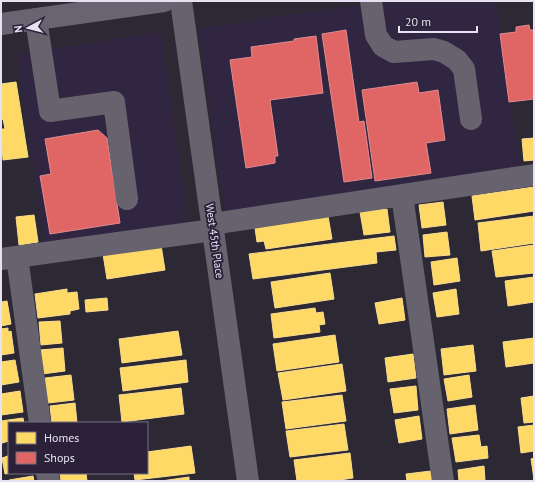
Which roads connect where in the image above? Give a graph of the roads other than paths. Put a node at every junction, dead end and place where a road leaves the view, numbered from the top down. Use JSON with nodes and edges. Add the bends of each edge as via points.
{"nodes":[{"id":1,"x":164,"y":1,"type":"edge"},
{"id":2,"x":181,"y":1,"type":"edge"},
{"id":3,"x":371,"y":1,"type":"edge"},
{"id":4,"x":36,"y":19,"type":"junction"},
{"id":5,"x":1,"y":24,"type":"edge"},
{"id":6,"x":471,"y":119,"type":"dead end"},
{"id":7,"x":534,"y":175,"type":"edge"},
{"id":8,"x":402,"y":195,"type":"junction"},
{"id":9,"x":127,"y":199,"type":"dead end"},
{"id":10,"x":213,"y":227,"type":"junction"},
{"id":11,"x":9,"y":258,"type":"edge"},
{"id":12,"x":40,"y":422,"type":"edge"},
{"id":13,"x":248,"y":481,"type":"edge"},
{"id":14,"x":443,"y":481,"type":"edge"}],
"edges":[{"from":1,"to":4,"type":"main road"},
{"from":2,"to":10,"type":"street","name":"West 45th Place"},
{"from":3,"to":6,"type":"street","via":[[376,35],[383,46],[394,52],[434,50],[444,52],[457,60],[464,69]]},
{"from":4,"to":5,"type":"main road"},
{"from":4,"to":9,"type":"street","via":[[50,111],[114,102]]},
{"from":7,"to":8,"type":"street"},
{"from":8,"to":10,"type":"street"},
{"from":8,"to":14,"type":"street"},
{"from":10,"to":11,"type":"street"},
{"from":10,"to":13,"type":"street","name":"West 45th Place"},
{"from":11,"to":12,"type":"street"}]}
